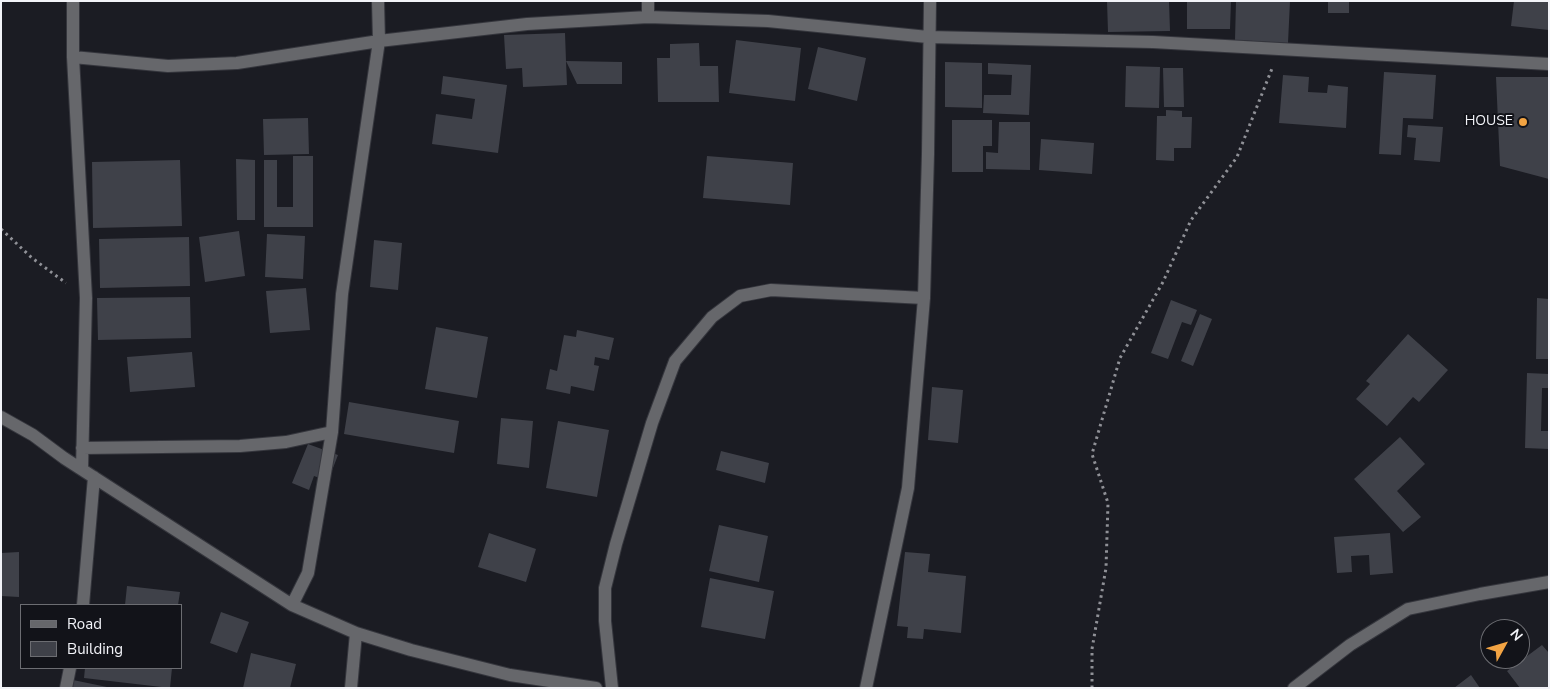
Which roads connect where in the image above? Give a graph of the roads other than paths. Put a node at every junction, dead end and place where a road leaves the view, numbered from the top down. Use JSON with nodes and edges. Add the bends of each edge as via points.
{"nodes":[{"id":1,"x":73,"y":1,"type":"edge"},
{"id":2,"x":378,"y":1,"type":"edge"},
{"id":3,"x":648,"y":1,"type":"edge"},
{"id":4,"x":930,"y":1,"type":"edge"},
{"id":5,"x":648,"y":17,"type":"junction"},
{"id":6,"x":928,"y":37,"type":"junction"},
{"id":7,"x":379,"y":41,"type":"junction"},
{"id":8,"x":73,"y":56,"type":"junction"},
{"id":9,"x":1549,"y":64,"type":"edge"},
{"id":10,"x":924,"y":298,"type":"junction"},
{"id":11,"x":1,"y":417,"type":"edge"},
{"id":12,"x":332,"y":432,"type":"junction"},
{"id":13,"x":82,"y":448,"type":"junction"},
{"id":14,"x":82,"y":469,"type":"junction"},
{"id":15,"x":94,"y":477,"type":"junction"},
{"id":16,"x":1549,"y":582,"type":"edge"},
{"id":17,"x":83,"y":604,"type":"edge"},
{"id":18,"x":292,"y":605,"type":"junction"},
{"id":19,"x":356,"y":633,"type":"junction"},
{"id":20,"x":70,"y":669,"type":"edge"},
{"id":21,"x":66,"y":688,"type":"edge"},
{"id":22,"x":351,"y":688,"type":"edge"},
{"id":23,"x":596,"y":688,"type":"edge"},
{"id":24,"x":612,"y":688,"type":"edge"},
{"id":25,"x":866,"y":688,"type":"edge"},
{"id":26,"x":1294,"y":688,"type":"edge"}],
"edges":[{"from":1,"to":8,"type":"street"},
{"from":2,"to":7,"type":"street"},
{"from":3,"to":5,"type":"street"},
{"from":4,"to":6,"type":"street"},
{"from":5,"to":6,"type":"street","via":[[768,21]]},
{"from":5,"to":7,"type":"street","via":[[527,24]]},
{"from":6,"to":9,"type":"street","via":[[1153,42]]},
{"from":6,"to":10,"type":"street"},
{"from":7,"to":8,"type":"street","via":[[237,63],[168,66]]},
{"from":7,"to":12,"type":"street","via":[[342,294]]},
{"from":8,"to":13,"type":"street","via":[[86,298]]},
{"from":10,"to":24,"type":"street","via":[[771,290],[740,296],[712,317],[675,361],[652,423],[604,588]]},
{"from":10,"to":25,"type":"street","via":[[908,488]]},
{"from":11,"to":14,"type":"street"},
{"from":12,"to":13,"type":"street","via":[[286,442],[240,446]]},
{"from":12,"to":18,"type":"street","via":[[308,573]]},
{"from":13,"to":14,"type":"street"},
{"from":14,"to":15,"type":"street"},
{"from":15,"to":17,"type":"street"},
{"from":15,"to":18,"type":"street"},
{"from":16,"to":26,"type":"street","via":[[1408,609],[1350,645]]},
{"from":18,"to":19,"type":"street"},
{"from":19,"to":22,"type":"street"},
{"from":19,"to":23,"type":"street","via":[[510,675]]},
{"from":20,"to":21,"type":"street"}]}
